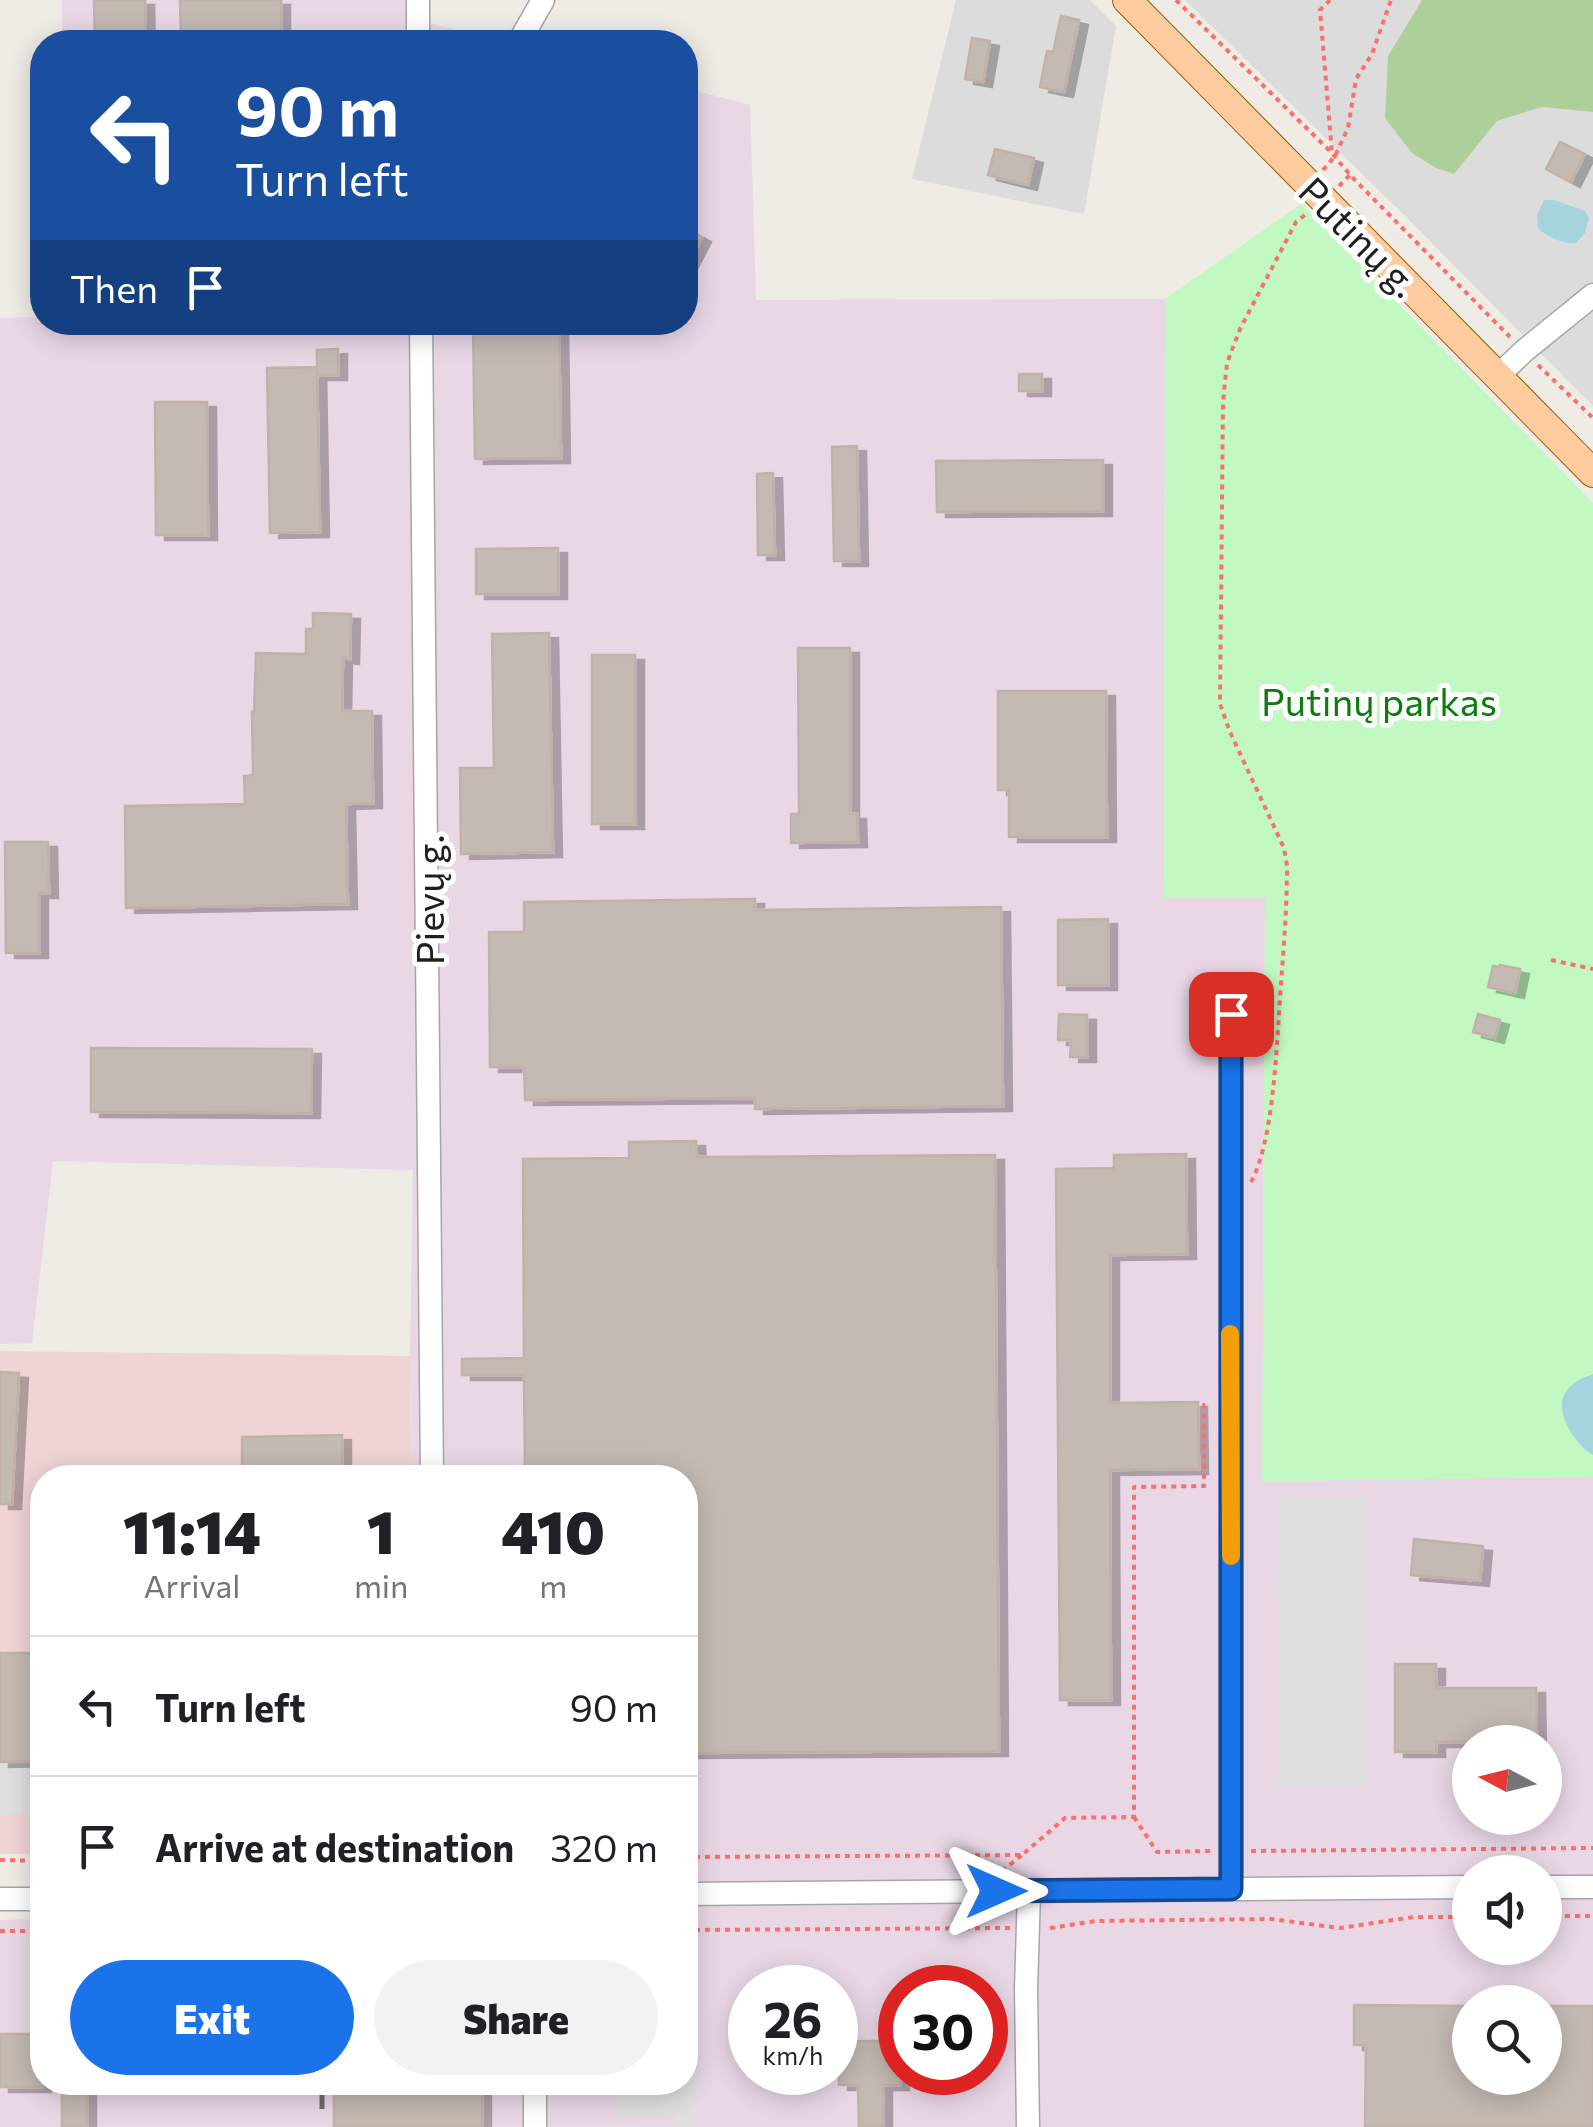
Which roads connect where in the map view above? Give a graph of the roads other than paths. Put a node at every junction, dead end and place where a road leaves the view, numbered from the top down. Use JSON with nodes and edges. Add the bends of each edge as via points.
{"nodes":[{"id":1,"x":418,"y":0,"type":"edge"},
{"id":2,"x":543,"y":0,"type":"edge"},
{"id":3,"x":1127,"y":0,"type":"edge"},
{"id":4,"x":420,"y":30,"type":"edge"},
{"id":5,"x":526,"y":30,"type":"edge"},
{"id":6,"x":1593,"y":294,"type":"edge"},
{"id":7,"x":422,"y":335,"type":"edge"},
{"id":8,"x":1498,"y":376,"type":"junction"},
{"id":9,"x":1593,"y":472,"type":"edge"},
{"id":10,"x":1231,"y":1014,"type":"dead end"},
{"id":11,"x":432,"y":1465,"type":"edge"},
{"id":12,"x":1452,"y":1887,"type":"edge"},
{"id":13,"x":1562,"y":1887,"type":"edge"},
{"id":14,"x":1593,"y":1887,"type":"edge"},
{"id":15,"x":1231,"y":1889,"type":"junction"},
{"id":16,"x":1029,"y":1891,"type":"junction"},
{"id":17,"x":698,"y":1894,"type":"edge"},
{"id":18,"x":30,"y":1898,"type":"edge"},
{"id":19,"x":0,"y":1899,"type":"edge"},
{"id":20,"x":535,"y":2095,"type":"edge"},
{"id":21,"x":535,"y":2127,"type":"edge"},
{"id":22,"x":1028,"y":2127,"type":"edge"}],
"edges":[{"from":1,"to":4,"type":"street"},
{"from":2,"to":5,"type":"street"},
{"from":3,"to":8,"type":"main road","name":"Putinų g."},
{"from":6,"to":8,"type":"street"},
{"from":7,"to":11,"type":"street","name":"Pievų g."},
{"from":8,"to":9,"type":"main road","name":"Putinų g."},
{"from":10,"to":15,"type":"street"},
{"from":12,"to":15,"type":"street"},
{"from":13,"to":14,"type":"street"},
{"from":15,"to":16,"type":"street"},
{"from":16,"to":17,"type":"street"},
{"from":16,"to":22,"type":"street"},
{"from":18,"to":19,"type":"street"},
{"from":20,"to":21,"type":"street"}]}
